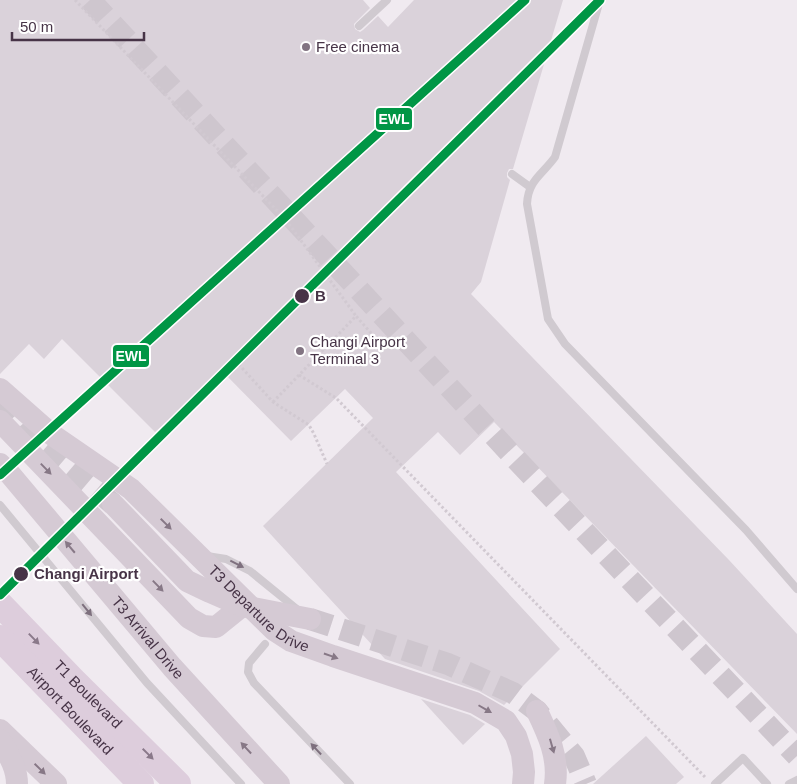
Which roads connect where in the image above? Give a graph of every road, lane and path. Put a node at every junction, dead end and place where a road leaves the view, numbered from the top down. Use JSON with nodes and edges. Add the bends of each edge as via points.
{"nodes":[{"id":1,"x":74,"y":0,"type":"edge"},
{"id":2,"x":387,"y":0,"type":"edge"},
{"id":3,"x":600,"y":0,"type":"edge"},
{"id":4,"x":359,"y":26,"type":"dead end"},
{"id":5,"x":512,"y":174,"type":"dead end"},
{"id":6,"x":530,"y":187,"type":"junction"},
{"id":7,"x":356,"y":316,"type":"junction"},
{"id":8,"x":385,"y":349,"type":"dead end"},
{"id":9,"x":232,"y":357,"type":"dead end"},
{"id":10,"x":299,"y":375,"type":"junction"},
{"id":11,"x":0,"y":389,"type":"edge"},
{"id":12,"x":273,"y":402,"type":"junction"},
{"id":13,"x":0,"y":421,"type":"edge"},
{"id":14,"x":0,"y":464,"type":"edge"},
{"id":15,"x":327,"y":464,"type":"dead end"},
{"id":16,"x":113,"y":504,"type":"tunnel mouth"},
{"id":17,"x":0,"y":505,"type":"edge"},
{"id":18,"x":184,"y":552,"type":"dead end"},
{"id":19,"x":797,"y":589,"type":"edge"},
{"id":20,"x":0,"y":604,"type":"edge"},
{"id":21,"x":242,"y":606,"type":"junction"},
{"id":22,"x":310,"y":619,"type":"joint"},
{"id":23,"x":0,"y":638,"type":"edge"},
{"id":24,"x":265,"y":644,"type":"dead end"},
{"id":25,"x":537,"y":711,"type":"dead end"},
{"id":26,"x":0,"y":730,"type":"edge"},
{"id":27,"x":0,"y":740,"type":"edge"},
{"id":28,"x":797,"y":780,"type":"edge"},
{"id":29,"x":17,"y":784,"type":"edge"},
{"id":30,"x":56,"y":784,"type":"edge"},
{"id":31,"x":141,"y":784,"type":"edge"},
{"id":32,"x":178,"y":784,"type":"edge"},
{"id":33,"x":241,"y":784,"type":"edge"},
{"id":34,"x":280,"y":784,"type":"edge"},
{"id":35,"x":350,"y":784,"type":"edge"},
{"id":36,"x":524,"y":784,"type":"edge"},
{"id":37,"x":555,"y":784,"type":"edge"},
{"id":38,"x":713,"y":784,"type":"edge"},
{"id":39,"x":767,"y":784,"type":"edge"},
{"id":40,"x":789,"y":784,"type":"edge"}],
"edges":[{"from":1,"to":7,"type":"path","via":[[286,220]]},
{"from":2,"to":4,"type":"lane"},
{"from":3,"to":6,"type":"lane","via":[[555,157]]},
{"from":5,"to":6,"type":"lane"},
{"from":6,"to":19,"type":"lane","via":[[527,204],[548,319],[565,344],[746,530]]},
{"from":7,"to":8,"type":"path"},
{"from":7,"to":10,"type":"path"},
{"from":9,"to":12,"type":"path"},
{"from":10,"to":12,"type":"path"},
{"from":10,"to":38,"type":"path","via":[[336,398]]},
{"from":11,"to":36,"type":"main road","name":"T3 Departure Drive","one_way":true,"via":[[51,434],[131,489],[274,630],[290,641],[475,703],[506,721],[522,754]]},
{"from":12,"to":15,"type":"path","via":[[309,425]]},
{"from":13,"to":21,"type":"main road","one_way":true,"via":[[189,618],[203,626],[216,626]]},
{"from":34,"to":14,"type":"main road","name":"T3 Arrival Drive","one_way":true,"via":[[172,667]]},
{"from":16,"to":21,"type":"main road","via":[[160,549],[187,581]]},
{"from":17,"to":33,"type":"lane","one_way":true,"via":[[146,683]]},
{"from":18,"to":22,"type":"lane","one_way":true,"via":[[226,558],[250,570]]},
{"from":20,"to":32,"type":"highway","name":"T1 Boulevard","one_way":true},
{"from":21,"to":22,"type":"main road"},
{"from":23,"to":31,"type":"highway","name":"Airport Boulevard"},
{"from":35,"to":24,"type":"lane","one_way":true,"via":[[254,683],[248,672],[248,663]]},
{"from":25,"to":37,"type":"main road","one_way":true,"via":[[554,755]]},
{"from":26,"to":30,"type":"main road","one_way":true},
{"from":27,"to":29,"type":"main road","via":[[11,759]]},
{"from":28,"to":40,"type":"lane"},
{"from":38,"to":39,"type":"lane","via":[[743,758]]}]}
